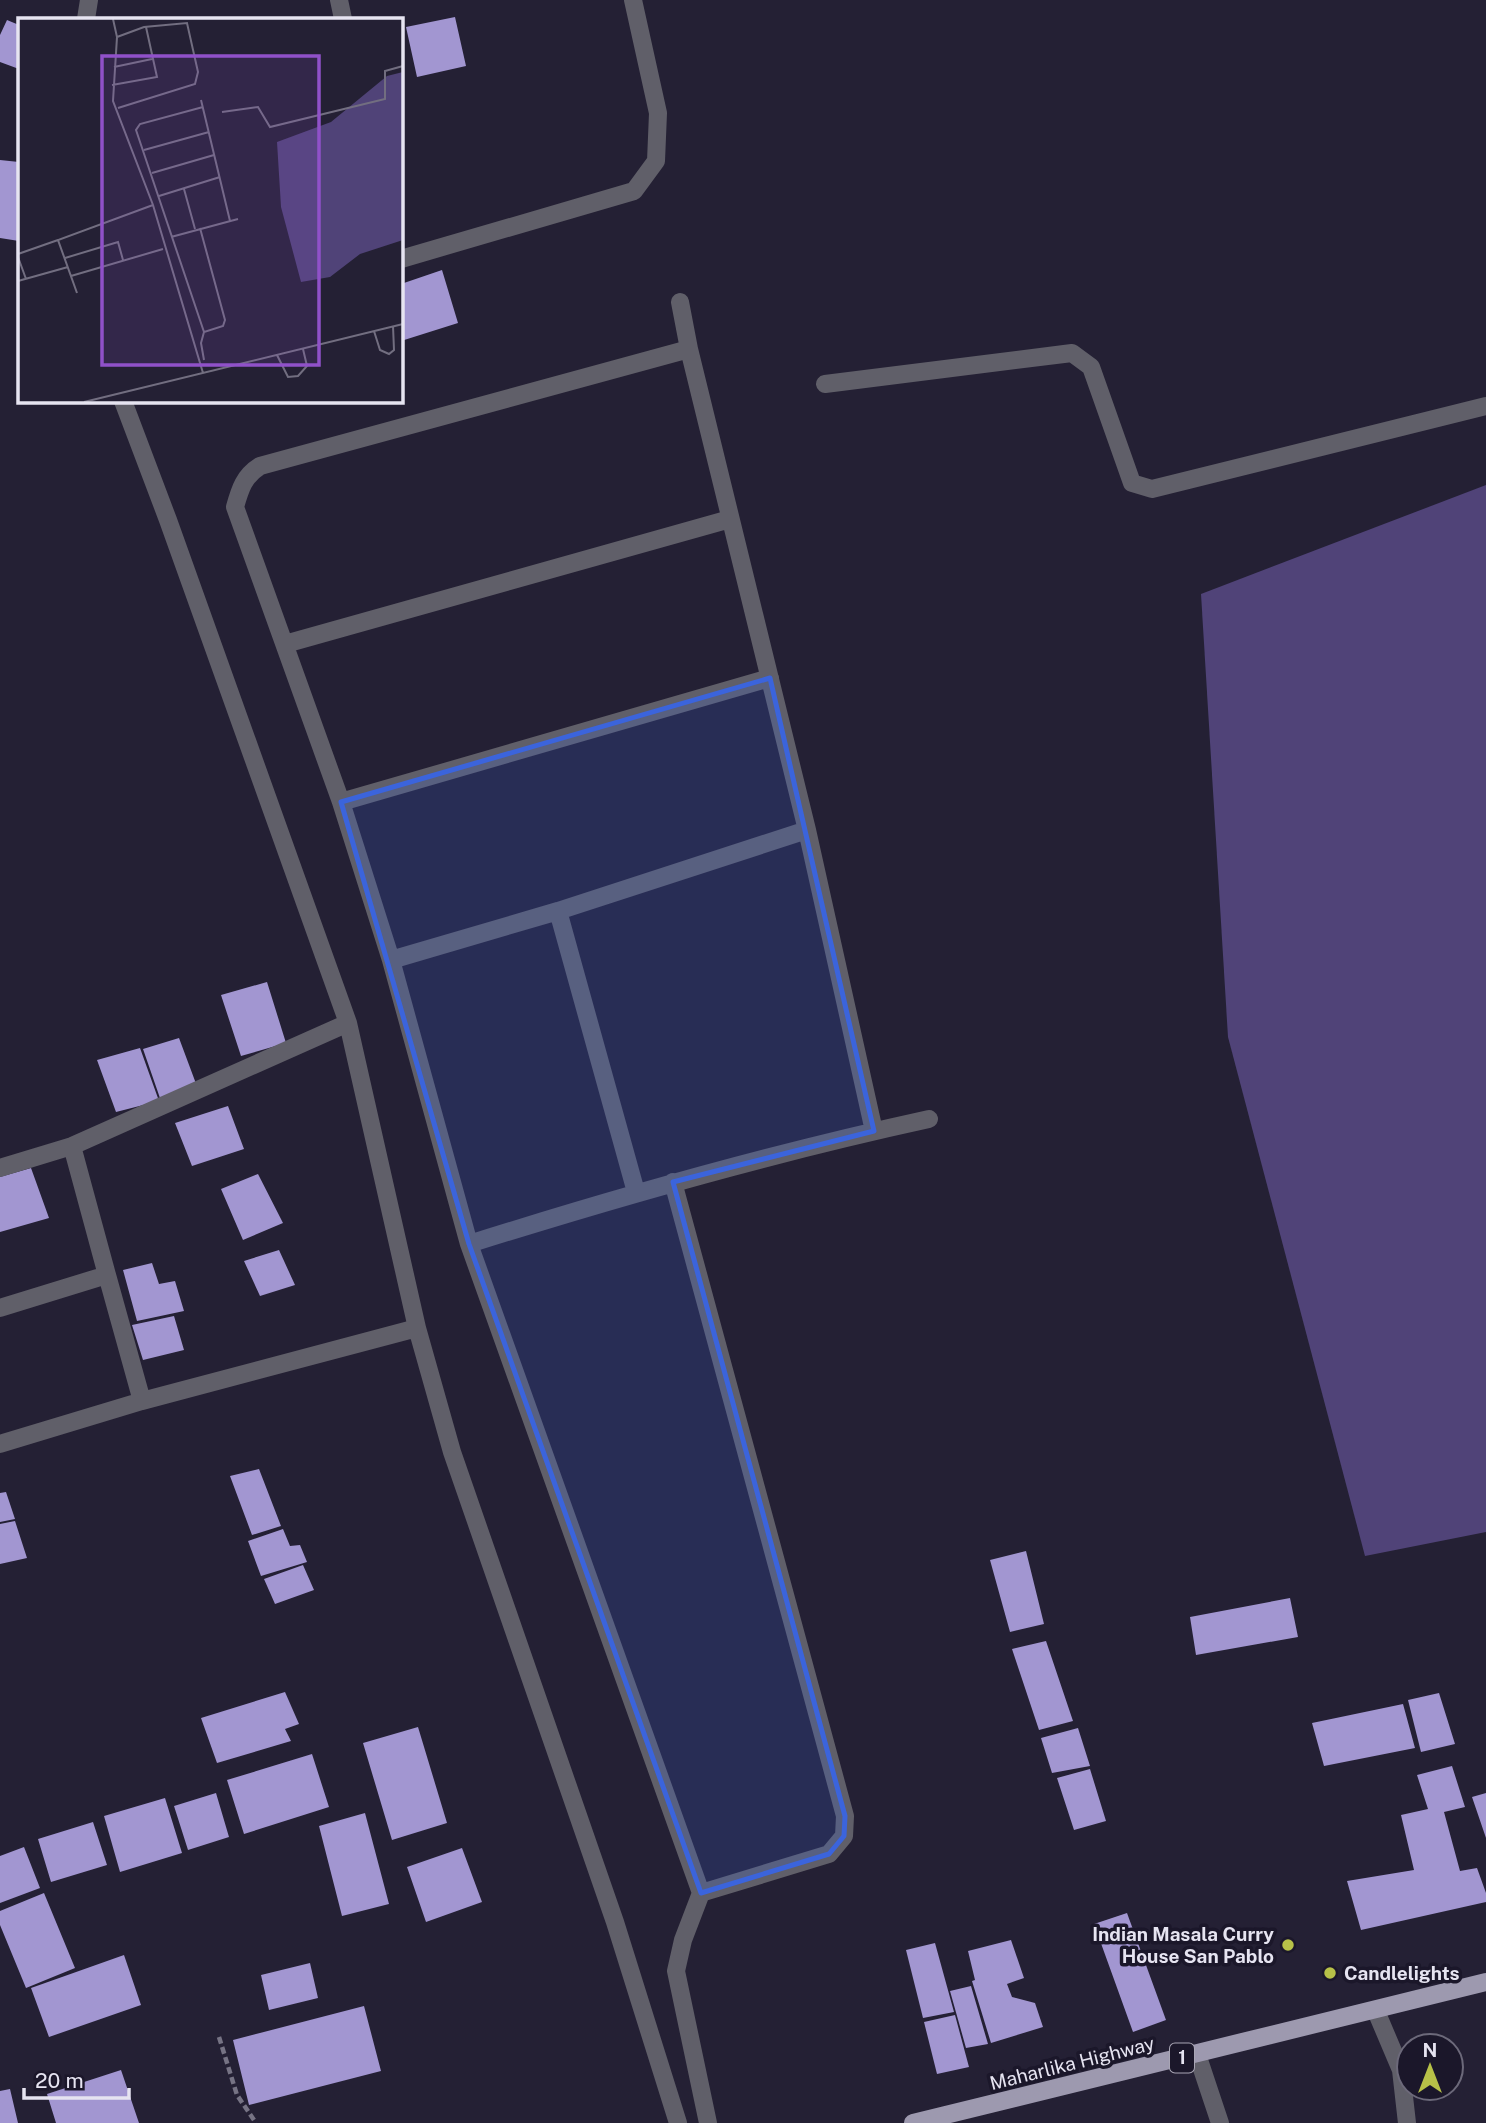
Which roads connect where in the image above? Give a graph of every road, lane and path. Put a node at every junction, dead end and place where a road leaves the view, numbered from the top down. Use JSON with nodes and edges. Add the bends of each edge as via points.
{"nodes":[{"id":1,"x":89,"y":0,"type":"edge"},
{"id":2,"x":339,"y":0,"type":"edge"},
{"id":3,"x":633,"y":0,"type":"edge"},
{"id":4,"x":86,"y":18,"type":"edge"},
{"id":5,"x":342,"y":18,"type":"edge"},
{"id":6,"x":402,"y":259,"type":"edge"},
{"id":7,"x":680,"y":302,"type":"dead end"},
{"id":8,"x":689,"y":349,"type":"junction"},
{"id":9,"x":825,"y":384,"type":"dead end"},
{"id":10,"x":123,"y":402,"type":"edge"},
{"id":11,"x":1486,"y":405,"type":"edge"},
{"id":12,"x":730,"y":519,"type":"junction"},
{"id":13,"x":285,"y":644,"type":"junction"},
{"id":14,"x":770,"y":678,"type":"junction"},
{"id":15,"x":341,"y":802,"type":"junction"},
{"id":16,"x":807,"y":830,"type":"junction"},
{"id":17,"x":558,"y":911,"type":"junction"},
{"id":18,"x":391,"y":960,"type":"junction"},
{"id":19,"x":348,"y":1023,"type":"junction"},
{"id":20,"x":929,"y":1119,"type":"dead end"},
{"id":21,"x":874,"y":1131,"type":"junction"},
{"id":22,"x":72,"y":1146,"type":"junction"},
{"id":23,"x":0,"y":1168,"type":"edge"},
{"id":24,"x":673,"y":1182,"type":"junction"},
{"id":25,"x":635,"y":1192,"type":"junction"},
{"id":26,"x":469,"y":1244,"type":"junction"},
{"id":27,"x":107,"y":1275,"type":"junction"},
{"id":28,"x":0,"y":1308,"type":"edge"},
{"id":29,"x":417,"y":1328,"type":"junction"},
{"id":30,"x":142,"y":1401,"type":"junction"},
{"id":31,"x":0,"y":1444,"type":"edge"},
{"id":32,"x":701,"y":1893,"type":"junction"},
{"id":33,"x":1486,"y":1982,"type":"edge"},
{"id":34,"x":1376,"y":2011,"type":"junction"},
{"id":35,"x":219,"y":2037,"type":"dead end"},
{"id":36,"x":1197,"y":2054,"type":"junction"},
{"id":37,"x":256,"y":2123,"type":"edge"},
{"id":38,"x":678,"y":2123,"type":"edge"},
{"id":39,"x":708,"y":2123,"type":"edge"},
{"id":40,"x":913,"y":2123,"type":"edge"},
{"id":41,"x":1220,"y":2123,"type":"edge"},
{"id":42,"x":1407,"y":2123,"type":"edge"}],
"edges":[{"from":1,"to":4,"type":"street"},
{"from":2,"to":5,"type":"street"},
{"from":3,"to":6,"type":"street","via":[[658,113],[656,161],[634,191]]},
{"from":7,"to":8,"type":"street"},
{"from":8,"to":12,"type":"street"},
{"from":8,"to":13,"type":"street","via":[[248,473],[234,507]]},
{"from":9,"to":11,"type":"street","via":[[1072,353],[1091,367],[1132,483],[1152,489]]},
{"from":10,"to":19,"type":"street"},
{"from":12,"to":13,"type":"street"},
{"from":12,"to":14,"type":"street"},
{"from":13,"to":15,"type":"street"},
{"from":14,"to":15,"type":"street"},
{"from":14,"to":16,"type":"street"},
{"from":15,"to":18,"type":"street"},
{"from":16,"to":17,"type":"street"},
{"from":16,"to":21,"type":"street"},
{"from":17,"to":18,"type":"street"},
{"from":17,"to":25,"type":"street"},
{"from":18,"to":26,"type":"street"},
{"from":19,"to":22,"type":"street"},
{"from":19,"to":29,"type":"street"},
{"from":20,"to":21,"type":"street"},
{"from":21,"to":24,"type":"street"},
{"from":22,"to":23,"type":"street"},
{"from":22,"to":27,"type":"street"},
{"from":24,"to":25,"type":"street"},
{"from":24,"to":32,"type":"street","via":[[845,1816],[844,1836],[829,1854]]},
{"from":25,"to":26,"type":"street"},
{"from":26,"to":32,"type":"street"},
{"from":27,"to":28,"type":"street"},
{"from":27,"to":30,"type":"street"},
{"from":29,"to":30,"type":"street"},
{"from":29,"to":38,"type":"street","via":[[452,1452],[615,1922]]},
{"from":30,"to":31,"type":"street"},
{"from":32,"to":39,"type":"street","via":[[676,1971]]},
{"from":33,"to":34,"type":"main road","name":"Maharlika Highway","number":"1"},
{"from":34,"to":36,"type":"main road","name":"Maharlika Highway","number":"1"},
{"from":34,"to":42,"type":"street","via":[[1401,2070]]},
{"from":35,"to":37,"type":"path","via":[[237,2095]]},
{"from":36,"to":40,"type":"main road","name":"Maharlika Highway","number":"1"},
{"from":36,"to":41,"type":"street"}]}
